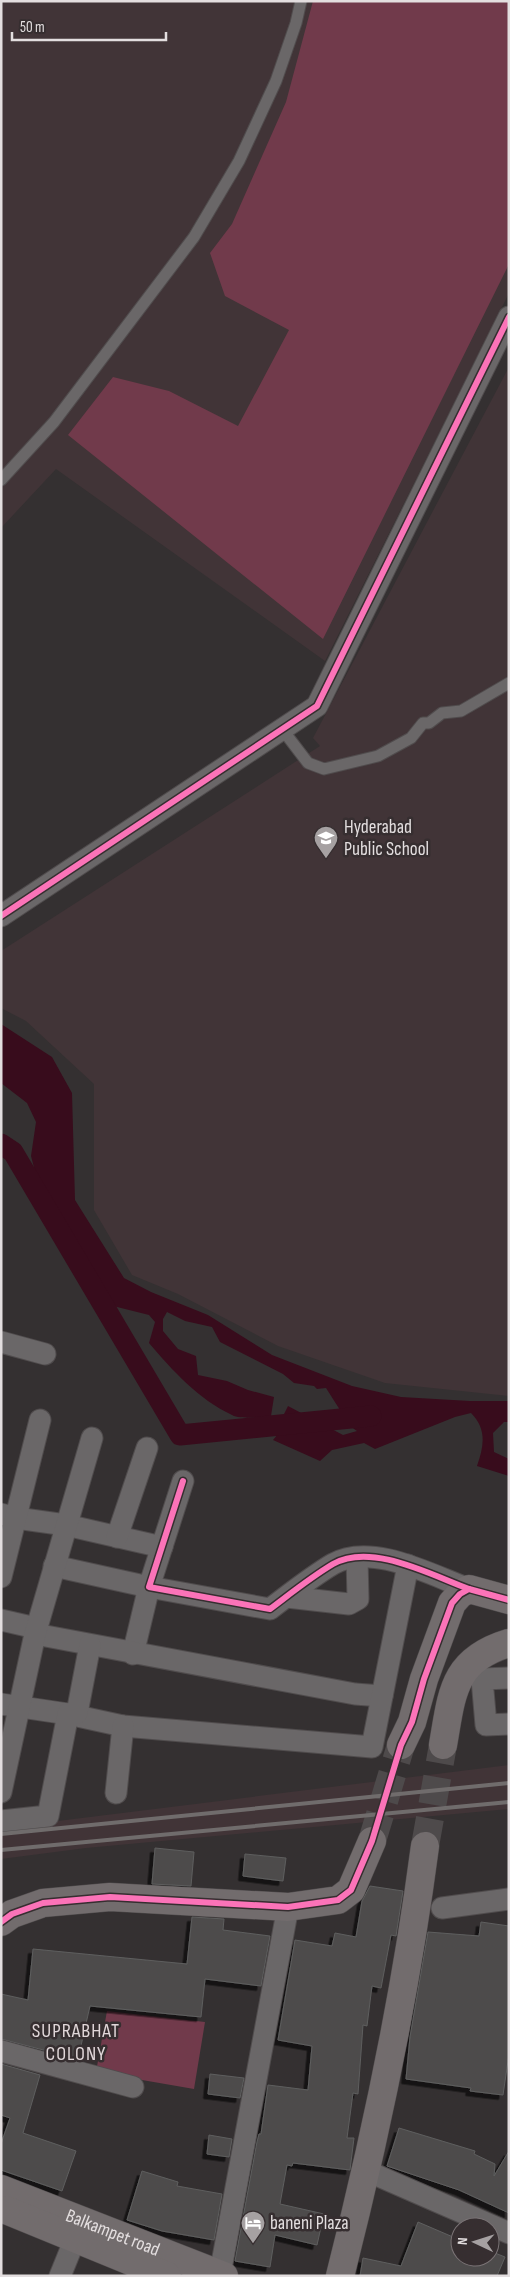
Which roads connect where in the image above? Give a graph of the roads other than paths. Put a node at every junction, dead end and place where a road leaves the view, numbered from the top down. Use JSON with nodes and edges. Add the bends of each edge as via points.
{"nodes":[{"id":1,"x":301,"y":1,"type":"edge"},
{"id":2,"x":509,"y":317,"type":"edge"},
{"id":3,"x":1,"y":480,"type":"edge"},
{"id":4,"x":509,"y":683,"type":"edge"},
{"id":5,"x":282,"y":729,"type":"junction"},
{"id":6,"x":1,"y":916,"type":"edge"},
{"id":7,"x":1,"y":1342,"type":"edge"},
{"id":8,"x":45,"y":1354,"type":"dead end"},
{"id":9,"x":40,"y":1420,"type":"dead end"},
{"id":10,"x":92,"y":1438,"type":"dead end"},
{"id":11,"x":147,"y":1448,"type":"dead end"},
{"id":12,"x":183,"y":1480,"type":"dead end"},
{"id":13,"x":9,"y":1516,"type":"edge"},
{"id":14,"x":66,"y":1525,"type":"junction"},
{"id":15,"x":117,"y":1536,"type":"junction"},
{"id":16,"x":162,"y":1546,"type":"junction"},
{"id":17,"x":357,"y":1558,"type":"junction"},
{"id":18,"x":408,"y":1565,"type":"junction"},
{"id":19,"x":54,"y":1566,"type":"junction"},
{"id":20,"x":1,"y":1577,"type":"edge"},
{"id":21,"x":149,"y":1587,"type":"junction"},
{"id":22,"x":469,"y":1589,"type":"junction"},
{"id":23,"x":287,"y":1596,"type":"junction"},
{"id":24,"x":509,"y":1600,"type":"edge"},
{"id":25,"x":1,"y":1620,"type":"edge"},
{"id":26,"x":36,"y":1631,"type":"junction"},
{"id":27,"x":509,"y":1643,"type":"edge"},
{"id":28,"x":90,"y":1645,"type":"junction"},
{"id":29,"x":133,"y":1654,"type":"junction"},
{"id":30,"x":509,"y":1678,"type":"edge"},
{"id":31,"x":382,"y":1696,"type":"junction"},
{"id":32,"x":10,"y":1706,"type":"edge"},
{"id":33,"x":68,"y":1714,"type":"junction"},
{"id":34,"x":509,"y":1724,"type":"edge"},
{"id":35,"x":123,"y":1726,"type":"junction"},
{"id":36,"x":401,"y":1745,"type":"tunnel mouth"},
{"id":37,"x":442,"y":1745,"type":"tunnel mouth"},
{"id":38,"x":1,"y":1792,"type":"edge"},
{"id":39,"x":116,"y":1793,"type":"dead end"},
{"id":40,"x":1,"y":1821,"type":"edge"},
{"id":41,"x":372,"y":1841,"type":"tunnel mouth"},
{"id":42,"x":425,"y":1846,"type":"tunnel mouth"},
{"id":43,"x":509,"y":1899,"type":"edge"},
{"id":44,"x":288,"y":1907,"type":"junction"},
{"id":45,"x":442,"y":1908,"type":"dead end"},
{"id":46,"x":1,"y":1922,"type":"edge"},
{"id":47,"x":1,"y":2051,"type":"edge"},
{"id":48,"x":133,"y":2087,"type":"dead end"},
{"id":49,"x":367,"y":2171,"type":"junction"},
{"id":50,"x":1,"y":2188,"type":"edge"},
{"id":51,"x":1,"y":2208,"type":"edge"},
{"id":52,"x":509,"y":2233,"type":"edge"},
{"id":53,"x":75,"y":2239,"type":"junction"},
{"id":54,"x":222,"y":2275,"type":"edge"},
{"id":55,"x":60,"y":2276,"type":"edge"},
{"id":56,"x":167,"y":2276,"type":"edge"},
{"id":57,"x":340,"y":2276,"type":"edge"}],
"edges":[{"from":1,"to":3,"type":"lane","via":[[276,81],[239,161],[194,237],[54,422]]},
{"from":2,"to":5,"type":"street","via":[[317,706]]},
{"from":4,"to":5,"type":"lane","via":[[461,711],[442,713],[423,723],[411,738],[378,756],[324,769],[308,764]]},
{"from":5,"to":6,"type":"street"},
{"from":7,"to":8,"type":"street"},
{"from":9,"to":13,"type":"street"},
{"from":10,"to":14,"type":"street"},
{"from":11,"to":15,"type":"street"},
{"from":12,"to":16,"type":"street"},
{"from":13,"to":14,"type":"street"},
{"from":13,"to":20,"type":"street"},
{"from":14,"to":15,"type":"street"},
{"from":14,"to":19,"type":"street"},
{"from":15,"to":16,"type":"street"},
{"from":16,"to":21,"type":"street"},
{"from":17,"to":18,"type":"street","via":[[368,1556]]},
{"from":17,"to":23,"type":"street","via":[[334,1563]]},
{"from":17,"to":23,"type":"street","via":[[358,1598],[349,1604]]},
{"from":18,"to":22,"type":"street"},
{"from":18,"to":31,"type":"street"},
{"from":19,"to":21,"type":"street"},
{"from":19,"to":26,"type":"street"},
{"from":21,"to":23,"type":"street","via":[[270,1609]]},
{"from":21,"to":29,"type":"street"},
{"from":22,"to":24,"type":"street"},
{"from":22,"to":36,"type":"street","via":[[452,1603],[412,1722]]},
{"from":25,"to":26,"type":"street"},
{"from":26,"to":28,"type":"street"},
{"from":26,"to":32,"type":"street"},
{"from":27,"to":37,"type":"street","via":[[492,1648],[466,1666],[453,1688]]},
{"from":28,"to":29,"type":"street"},
{"from":28,"to":33,"type":"street","via":[[78,1714]]},
{"from":29,"to":31,"type":"street","via":[[355,1694]]},
{"from":30,"to":34,"type":"street","via":[[482,1679],[486,1725]]},
{"from":31,"to":35,"type":"street","via":[[372,1748]]},
{"from":32,"to":33,"type":"street"},
{"from":32,"to":38,"type":"street"},
{"from":33,"to":35,"type":"street"},
{"from":33,"to":40,"type":"street","via":[[48,1816]]},
{"from":35,"to":39,"type":"street"},
{"from":41,"to":44,"type":"street","via":[[351,1890],[338,1900]]},
{"from":42,"to":49,"type":"street","via":[[417,1906]]},
{"from":43,"to":45,"type":"street"},
{"from":44,"to":46,"type":"street","via":[[110,1897],[43,1903],[12,1914]]},
{"from":44,"to":54,"type":"street"},
{"from":47,"to":48,"type":"street"},
{"from":49,"to":52,"type":"street"},
{"from":49,"to":57,"type":"street"},
{"from":50,"to":54,"type":"street","name":"Balkampet road"},
{"from":51,"to":53,"type":"street","name":"Balkampet road"},
{"from":53,"to":55,"type":"street"},
{"from":53,"to":56,"type":"street","name":"Balkampet road"}]}
